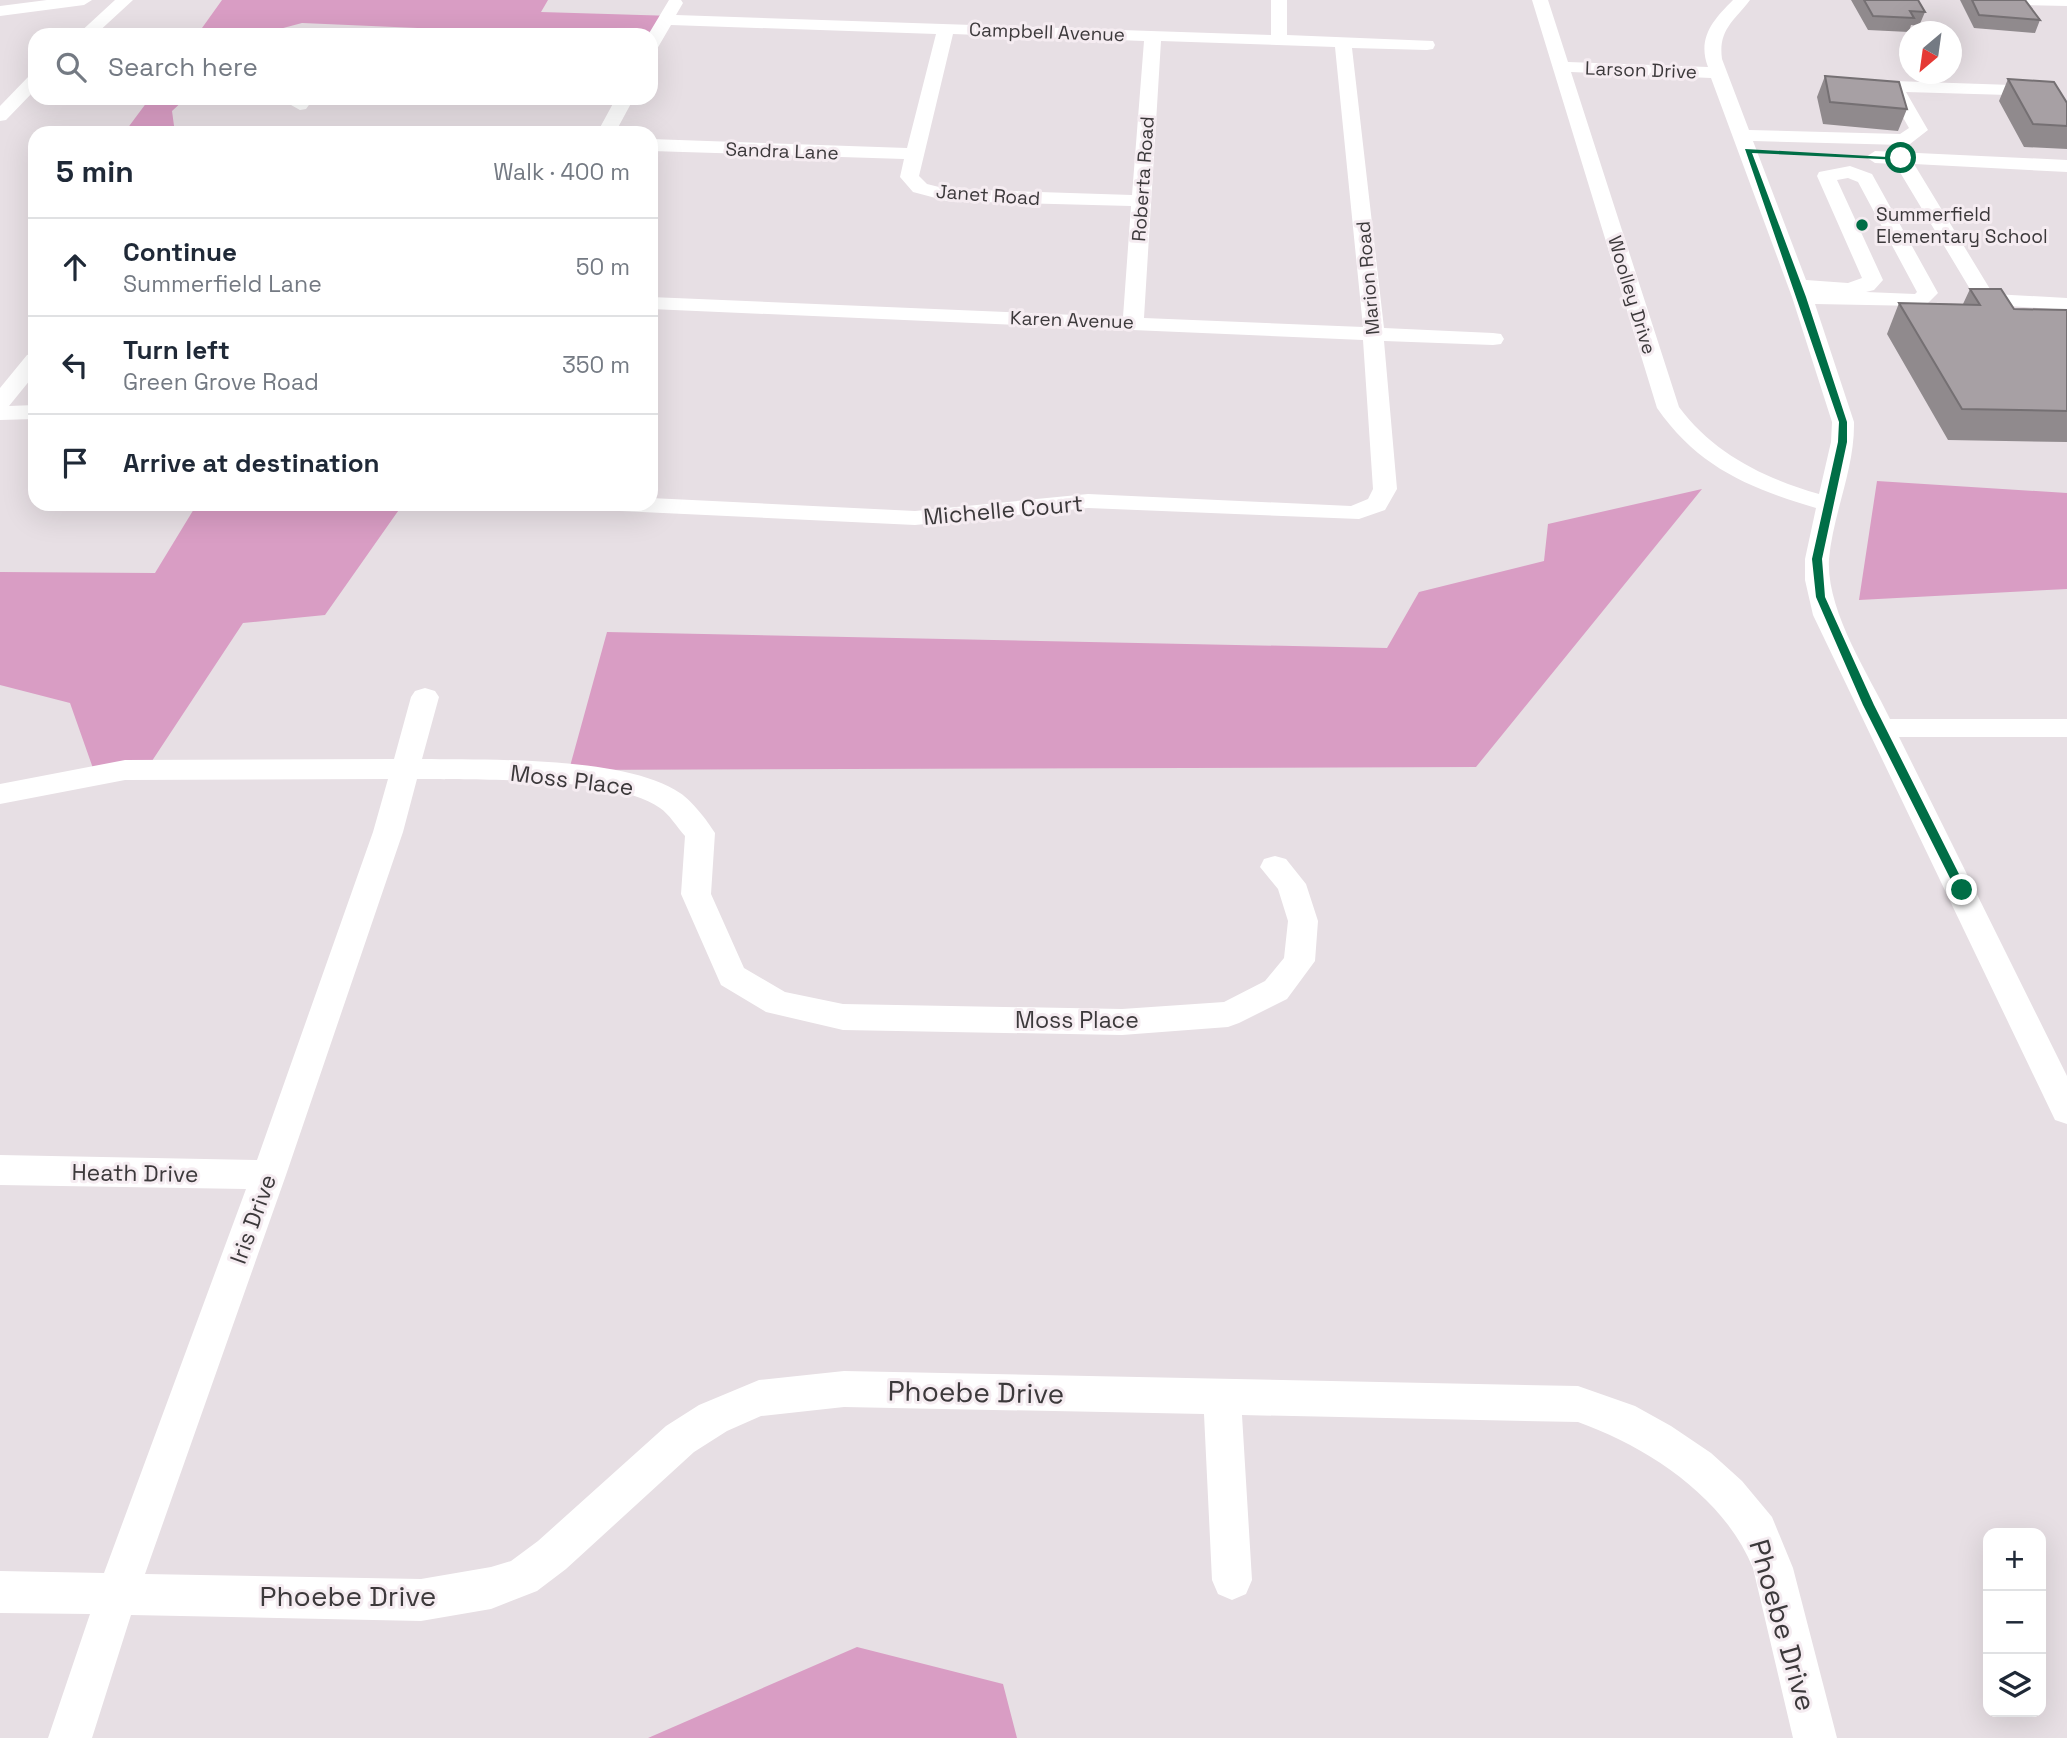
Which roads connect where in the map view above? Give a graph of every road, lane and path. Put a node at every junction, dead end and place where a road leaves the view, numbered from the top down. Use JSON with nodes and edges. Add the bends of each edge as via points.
{"nodes":[{"id":1,"x":84,"y":0,"type":"edge"},
{"id":2,"x":125,"y":0,"type":"edge"},
{"id":3,"x":677,"y":0,"type":"edge"},
{"id":4,"x":1279,"y":0,"type":"edge"},
{"id":5,"x":1540,"y":0,"type":"edge"},
{"id":6,"x":1742,"y":0,"type":"edge"},
{"id":7,"x":2027,"y":0,"type":"edge"},
{"id":8,"x":2067,"y":1,"type":"edge"},
{"id":9,"x":0,"y":11,"type":"edge"},
{"id":10,"x":667,"y":20,"type":"junction"},
{"id":11,"x":93,"y":28,"type":"edge"},
{"id":12,"x":946,"y":28,"type":"junction"},
{"id":13,"x":658,"y":34,"type":"edge"},
{"id":14,"x":1153,"y":36,"type":"junction"},
{"id":15,"x":1279,"y":40,"type":"junction"},
{"id":16,"x":1343,"y":42,"type":"junction"},
{"id":17,"x":1427,"y":45,"type":"dead end"},
{"id":18,"x":1563,"y":67,"type":"junction"},
{"id":19,"x":1719,"y":73,"type":"junction"},
{"id":20,"x":28,"y":83,"type":"edge"},
{"id":21,"x":1,"y":86,"type":"edge"},
{"id":22,"x":28,"y":86,"type":"edge"},
{"id":23,"x":2054,"y":92,"type":"edge"},
{"id":24,"x":621,"y":105,"type":"edge"},
{"id":25,"x":0,"y":116,"type":"edge"},
{"id":26,"x":610,"y":126,"type":"edge"},
{"id":27,"x":1745,"y":143,"type":"junction"},
{"id":28,"x":658,"y":145,"type":"edge"},
{"id":29,"x":913,"y":154,"type":"junction"},
{"id":30,"x":1901,"y":158,"type":"junction"},
{"id":31,"x":2067,"y":166,"type":"edge"},
{"id":32,"x":1142,"y":201,"type":"junction"},
{"id":33,"x":1800,"y":292,"type":"junction"},
{"id":34,"x":658,"y":303,"type":"edge"},
{"id":35,"x":2067,"y":304,"type":"edge"},
{"id":36,"x":1133,"y":323,"type":"junction"},
{"id":37,"x":1373,"y":334,"type":"junction"},
{"id":38,"x":1493,"y":338,"type":"dead end"},
{"id":39,"x":28,"y":368,"type":"edge"},
{"id":40,"x":0,"y":402,"type":"edge"},
{"id":41,"x":28,"y":412,"type":"edge"},
{"id":42,"x":0,"y":413,"type":"edge"},
{"id":43,"x":1827,"y":504,"type":"junction"},
{"id":44,"x":658,"y":505,"type":"edge"},
{"id":45,"x":1372,"y":508,"type":"joint"},
{"id":46,"x":425,"y":697,"type":"dead end"},
{"id":47,"x":1880,"y":728,"type":"junction"},
{"id":48,"x":2067,"y":728,"type":"edge"},
{"id":49,"x":405,"y":769,"type":"junction"},
{"id":50,"x":0,"y":794,"type":"edge"},
{"id":51,"x":1275,"y":867,"type":"dead end"},
{"id":52,"x":2067,"y":1110,"type":"edge"},
{"id":53,"x":0,"y":1170,"type":"edge"},
{"id":54,"x":269,"y":1175,"type":"junction"},
{"id":55,"x":1222,"y":1397,"type":"junction"},
{"id":56,"x":1233,"y":1580,"type":"dead end"},
{"id":57,"x":0,"y":1592,"type":"edge"},
{"id":58,"x":117,"y":1594,"type":"junction"},
{"id":59,"x":70,"y":1738,"type":"edge"},
{"id":60,"x":1815,"y":1738,"type":"edge"}],
"edges":[{"from":1,"to":9,"type":"street"},
{"from":2,"to":11,"type":"street"},
{"from":3,"to":10,"type":"street"},
{"from":4,"to":15,"type":"street"},
{"from":5,"to":18,"type":"street","name":"Woolley Drive"},
{"from":6,"to":19,"type":"street","via":[[1710,40]]},
{"from":7,"to":8,"type":"street"},
{"from":10,"to":12,"type":"street","name":"Campbell Avenue"},
{"from":10,"to":13,"type":"street"},
{"from":12,"to":14,"type":"street","name":"Campbell Avenue"},
{"from":12,"to":29,"type":"street","name":"Janet Road"},
{"from":14,"to":15,"type":"street","name":"Campbell Avenue"},
{"from":14,"to":32,"type":"street","name":"Roberta Road"},
{"from":15,"to":16,"type":"street","name":"Campbell Avenue"},
{"from":16,"to":17,"type":"street","name":"Campbell Avenue"},
{"from":16,"to":37,"type":"street","name":"Marion Road"},
{"from":18,"to":19,"type":"street","name":"Larson Drive"},
{"from":18,"to":43,"type":"street","name":"Woolley Drive","via":[[1668,408],[1697,443],[1731,467],[1759,483]]},
{"from":19,"to":27,"type":"street"},
{"from":20,"to":21,"type":"street"},
{"from":22,"to":25,"type":"street"},
{"from":23,"to":27,"type":"street","via":[[1894,86],[1919,130],[1904,140]]},
{"from":24,"to":26,"type":"street"},
{"from":27,"to":30,"type":"street"},
{"from":27,"to":33,"type":"street"},
{"from":28,"to":29,"type":"street","name":"Sandra Lane"},
{"from":29,"to":32,"type":"street","name":"Janet Road","via":[[909,177],[930,192]]},
{"from":30,"to":31,"type":"street"},
{"from":30,"to":35,"type":"street","via":[[1986,300]]},
{"from":32,"to":36,"type":"street","name":"Roberta Road"},
{"from":33,"to":33,"type":"street","via":[[1920,300],[1928,293],[1865,178],[1850,172],[1826,176],[1873,280],[1857,289]]},
{"from":33,"to":43,"type":"street","via":[[1843,422],[1843,442]]},
{"from":34,"to":36,"type":"street","name":"Karen Avenue"},
{"from":36,"to":37,"type":"street","name":"Karen Avenue"},
{"from":37,"to":38,"type":"street","name":"Karen Avenue"},
{"from":37,"to":45,"type":"street","name":"Marion Road","via":[[1386,481],[1385,495]]},
{"from":39,"to":40,"type":"street"},
{"from":41,"to":42,"type":"street"},
{"from":43,"to":47,"type":"street","via":[[1817,559],[1821,597]]},
{"from":44,"to":45,"type":"street","name":"Michelle Court","via":[[915,518],[1088,501],[1327,513]]},
{"from":46,"to":49,"type":"street","name":"Iris Drive"},
{"from":47,"to":48,"type":"street"},
{"from":47,"to":52,"type":"street"},
{"from":49,"to":50,"type":"street","name":"Moss Place","via":[[125,770]]},
{"from":49,"to":51,"type":"street","name":"Moss Place","via":[[536,771],[629,783],[670,800],[700,833],[696,894],[732,976],[777,1003],[843,1017],[1122,1022],[1228,1014],[1276,990],[1299,961],[1303,920],[1291,884]]},
{"from":49,"to":54,"type":"street","name":"Iris Drive","via":[[388,832]]},
{"from":53,"to":54,"type":"street","name":"Heath Drive"},
{"from":54,"to":58,"type":"street","name":"Iris Drive"},
{"from":55,"to":56,"type":"street"},
{"from":55,"to":58,"type":"street","name":"Phoebe Drive","via":[[844,1389],[759,1398],[680,1439],[552,1555],[523,1577],[491,1588],[421,1600]]},
{"from":55,"to":60,"type":"street","name":"Phoebe Drive","via":[[1578,1404],[1657,1438],[1728,1495],[1758,1531],[1773,1567]]},
{"from":57,"to":58,"type":"street","name":"Phoebe Drive"},
{"from":58,"to":59,"type":"street","name":"Iris Drive"}]}
